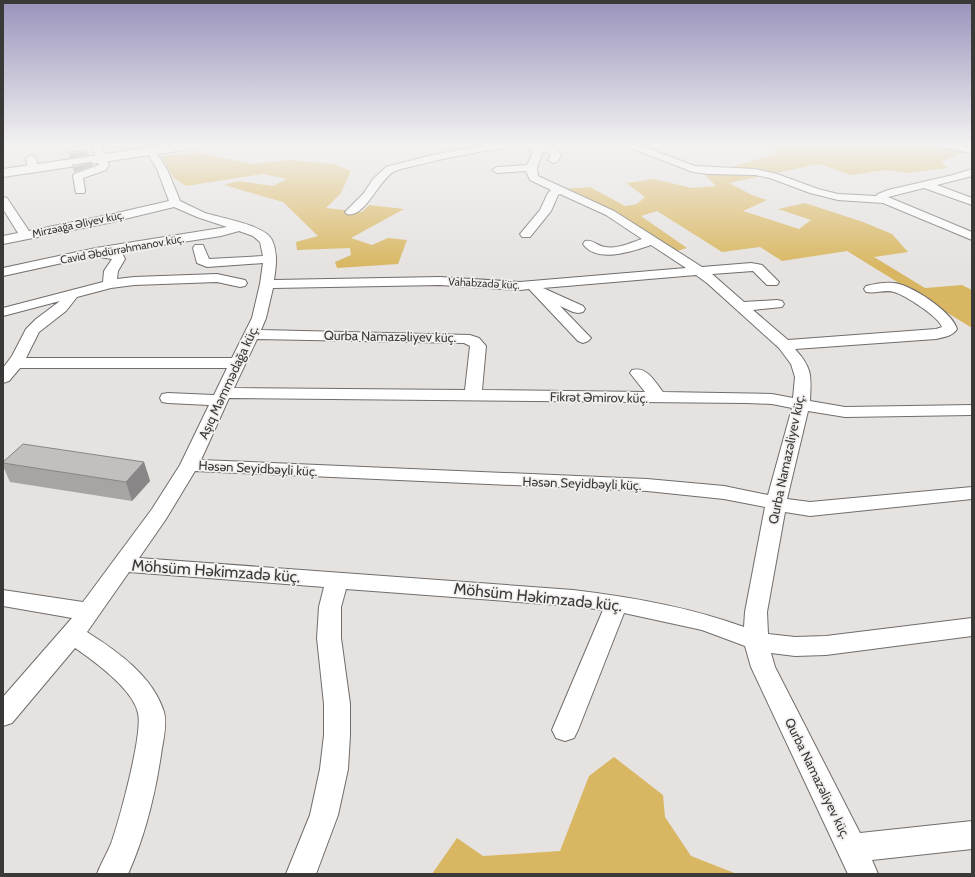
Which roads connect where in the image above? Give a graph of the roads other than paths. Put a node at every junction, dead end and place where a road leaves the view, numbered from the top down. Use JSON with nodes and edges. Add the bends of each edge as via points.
{"nodes":[{"id":1,"x":79,"y":185,"type":"edge"},
{"id":2,"x":168,"y":185,"type":"edge"},
{"id":3,"x":374,"y":185,"type":"edge"},
{"id":4,"x":557,"y":185,"type":"edge"},
{"id":5,"x":796,"y":185,"type":"edge"},
{"id":6,"x":926,"y":185,"type":"joint"},
{"id":7,"x":560,"y":186,"type":"junction"},
{"id":8,"x":80,"y":191,"type":"dead end"},
{"id":9,"x":880,"y":199,"type":"junction"},
{"id":10,"x":3,"y":200,"type":"edge"},
{"id":11,"x":175,"y":201,"type":"junction"},
{"id":12,"x":972,"y":202,"type":"edge"},
{"id":13,"x":116,"y":206,"type":"dead end"},
{"id":14,"x":351,"y":212,"type":"dead end"},
{"id":15,"x":7,"y":214,"type":"edge"},
{"id":16,"x":241,"y":227,"type":"junction"},
{"id":17,"x":526,"y":234,"type":"dead end"},
{"id":18,"x":25,"y":235,"type":"junction"},
{"id":19,"x":972,"y":236,"type":"edge"},
{"id":20,"x":3,"y":240,"type":"edge"},
{"id":21,"x":652,"y":240,"type":"junction"},
{"id":22,"x":589,"y":244,"type":"dead end"},
{"id":23,"x":199,"y":248,"type":"dead end"},
{"id":24,"x":96,"y":252,"type":"junction"},
{"id":25,"x":270,"y":258,"type":"junction"},
{"id":26,"x":439,"y":267,"type":"dead end"},
{"id":27,"x":700,"y":271,"type":"junction"},
{"id":28,"x":3,"y":272,"type":"edge"},
{"id":29,"x":440,"y":281,"type":"junction"},
{"id":30,"x":772,"y":282,"type":"dead end"},
{"id":31,"x":240,"y":283,"type":"dead end"},
{"id":32,"x":110,"y":284,"type":"junction"},
{"id":33,"x":267,"y":284,"type":"junction"},
{"id":34,"x":535,"y":288,"type":"junction"},
{"id":35,"x":871,"y":289,"type":"dead end"},
{"id":36,"x":71,"y":295,"type":"junction"},
{"id":37,"x":777,"y":304,"type":"dead end"},
{"id":38,"x":741,"y":306,"type":"junction"},
{"id":39,"x":578,"y":309,"type":"dead end"},
{"id":40,"x":3,"y":312,"type":"edge"},
{"id":41,"x":251,"y":334,"type":"junction"},
{"id":42,"x":583,"y":338,"type":"dead end"},
{"id":43,"x":784,"y":345,"type":"junction"},
{"id":44,"x":15,"y":363,"type":"junction"},
{"id":45,"x":238,"y":363,"type":"junction"},
{"id":46,"x":638,"y":373,"type":"dead end"},
{"id":47,"x":3,"y":378,"type":"edge"},
{"id":48,"x":473,"y":395,"type":"junction"},
{"id":49,"x":223,"y":396,"type":"junction"},
{"id":50,"x":168,"y":398,"type":"dead end"},
{"id":51,"x":659,"y":398,"type":"junction"},
{"id":52,"x":801,"y":405,"type":"junction"},
{"id":53,"x":972,"y":410,"type":"edge"},
{"id":54,"x":189,"y":465,"type":"junction"},
{"id":55,"x":972,"y":493,"type":"edge"},
{"id":56,"x":776,"y":504,"type":"junction"},
{"id":57,"x":123,"y":564,"type":"junction"},
{"id":58,"x":337,"y":580,"type":"junction"},
{"id":59,"x":3,"y":598,"type":"edge"},
{"id":60,"x":617,"y":603,"type":"junction"},
{"id":61,"x":90,"y":612,"type":"junction"},
{"id":62,"x":972,"y":627,"type":"edge"},
{"id":63,"x":73,"y":634,"type":"junction"},
{"id":64,"x":756,"y":641,"type":"junction"},
{"id":65,"x":3,"y":715,"type":"edge"},
{"id":66,"x":565,"y":730,"type":"dead end"},
{"id":67,"x":972,"y":835,"type":"edge"},
{"id":68,"x":852,"y":848,"type":"junction"},
{"id":69,"x":112,"y":874,"type":"edge"},
{"id":70,"x":301,"y":874,"type":"edge"},
{"id":71,"x":863,"y":874,"type":"edge"}],
"edges":[{"from":1,"to":8,"type":"street"},
{"from":2,"to":11,"type":"street"},
{"from":3,"to":14,"type":"street"},
{"from":4,"to":7,"type":"street","name":"Qurba Namazəliyev küç."},
{"from":5,"to":9,"type":"street","via":[[838,197]]},
{"from":6,"to":9,"type":"street","via":[[885,195]]},
{"from":6,"to":12,"type":"street"},
{"from":7,"to":17,"type":"street","via":[[553,193],[545,211]]},
{"from":7,"to":21,"type":"street","name":"Qurba Namazəliyev küç.","via":[[610,213]]},
{"from":9,"to":19,"type":"street"},
{"from":10,"to":15,"type":"street"},
{"from":11,"to":13,"type":"street"},
{"from":11,"to":16,"type":"street","name":"Aşıq Məmmədağa küç.","via":[[201,215]]},
{"from":11,"to":18,"type":"street","name":"Mirzəağa Əliyev küç.","via":[[108,219]]},
{"from":15,"to":18,"type":"street","via":[[21,225]]},
{"from":16,"to":24,"type":"street","name":"Cavid Əbdürrəhmanov küç."},
{"from":16,"to":25,"type":"street","name":"Aşıq Məmmədağa küç.","via":[[257,233],[266,240]]},
{"from":18,"to":20,"type":"street","name":"Mirzəağa Əliyev küç."},
{"from":21,"to":22,"type":"street","via":[[625,249],[604,252]]},
{"from":21,"to":27,"type":"street","name":"Qurba Namazəliyev küç."},
{"from":23,"to":25,"type":"street","via":[[202,260],[207,263]]},
{"from":24,"to":28,"type":"street","name":"Cavid Əbdürrəhmanov küç."},
{"from":24,"to":32,"type":"street","via":[[118,256],[119,259],[111,271]]},
{"from":25,"to":33,"type":"street","name":"Aşıq Məmmədağa küç."},
{"from":26,"to":29,"type":"street"},
{"from":27,"to":30,"type":"street","name":"Vahabzadə küç.","via":[[751,267],[757,268]]},
{"from":27,"to":34,"type":"street","name":"Vahabzadə küç.","via":[[608,277]]},
{"from":27,"to":38,"type":"street","name":"Qurba Namazəliyev küç."},
{"from":29,"to":33,"type":"street","name":"Vahabzadə küç."},
{"from":29,"to":34,"type":"street","name":"Vahabzadə küç."},
{"from":31,"to":32,"type":"street","via":[[204,278]]},
{"from":32,"to":36,"type":"street"},
{"from":33,"to":41,"type":"street","name":"Aşıq Məmmədağa küç.","via":[[259,318]]},
{"from":34,"to":39,"type":"street"},
{"from":34,"to":42,"type":"street"},
{"from":35,"to":43,"type":"street","via":[[900,289],[940,315],[948,322],[950,329],[936,334]]},
{"from":36,"to":40,"type":"street"},
{"from":36,"to":44,"type":"street","via":[[64,305],[36,326]]},
{"from":37,"to":38,"type":"street"},
{"from":38,"to":43,"type":"street","name":"Qurba Namazəliyev küç."},
{"from":41,"to":45,"type":"street","name":"Aşıq Məmmədağa küç."},
{"from":41,"to":48,"type":"street","name":"Qurba Namazəliyev küç.","via":[[465,338],[474,341],[478,346]]},
{"from":43,"to":52,"type":"street","name":"Qurba Namazəliyev küç.","via":[[799,363],[803,377]]},
{"from":44,"to":45,"type":"street"},
{"from":44,"to":47,"type":"street"},
{"from":45,"to":49,"type":"street","name":"Aşıq Məmmədağa küç."},
{"from":46,"to":51,"type":"street"},
{"from":48,"to":49,"type":"street","name":"Fikrət Əmirov küç."},
{"from":48,"to":51,"type":"street","name":"Fikrət Əmirov küç."},
{"from":49,"to":50,"type":"street","name":"Fikrət Əmirov küç."},
{"from":49,"to":54,"type":"street","name":"Aşıq Məmmədağa küç."},
{"from":51,"to":52,"type":"street","name":"Fikrət Əmirov küç.","via":[[772,399]]},
{"from":52,"to":53,"type":"street","name":"Fikrət Əmirov küç.","via":[[845,412]]},
{"from":52,"to":56,"type":"street","name":"Qurba Namazəliyev küç."},
{"from":54,"to":56,"type":"street","name":"Həsən Seyidbəyli küç.","via":[[701,489]]},
{"from":54,"to":57,"type":"street","name":"Aşıq Məmmədağa küç.","via":[[159,514]]},
{"from":55,"to":56,"type":"street","name":"Həsən Seyidbəyli küç.","via":[[816,509]]},
{"from":56,"to":64,"type":"street","name":"Qurba Namazəliyev küç.","via":[[756,612]]},
{"from":57,"to":58,"type":"street","name":"Möhsüm Həkimzadə küç."},
{"from":57,"to":61,"type":"street","name":"Aşıq Məmmədağa küç."},
{"from":58,"to":60,"type":"street","name":"Möhsüm Həkimzadə küç."},
{"from":58,"to":70,"type":"street","via":[[330,607],[329,638],[337,704],[334,769],[324,815]]},
{"from":59,"to":61,"type":"street"},
{"from":60,"to":64,"type":"street","name":"Möhsüm Həkimzadə küç.","via":[[705,623]]},
{"from":60,"to":66,"type":"street"},
{"from":61,"to":63,"type":"street","name":"Aşıq Məmmədağa küç."},
{"from":62,"to":64,"type":"street","name":"Möhsüm Həkimzadə küç.","via":[[804,648]]},
{"from":63,"to":65,"type":"street","name":"Aşıq Məmmədağa küç."},
{"from":63,"to":69,"type":"street","via":[[102,654],[132,680],[152,714],[151,741],[127,839]]},
{"from":64,"to":68,"type":"street","name":"Qurba Namazəliyev küç.","via":[[764,667]]},
{"from":67,"to":68,"type":"street"},
{"from":68,"to":71,"type":"street","name":"Qurba Namazəliyev küç."}]}
